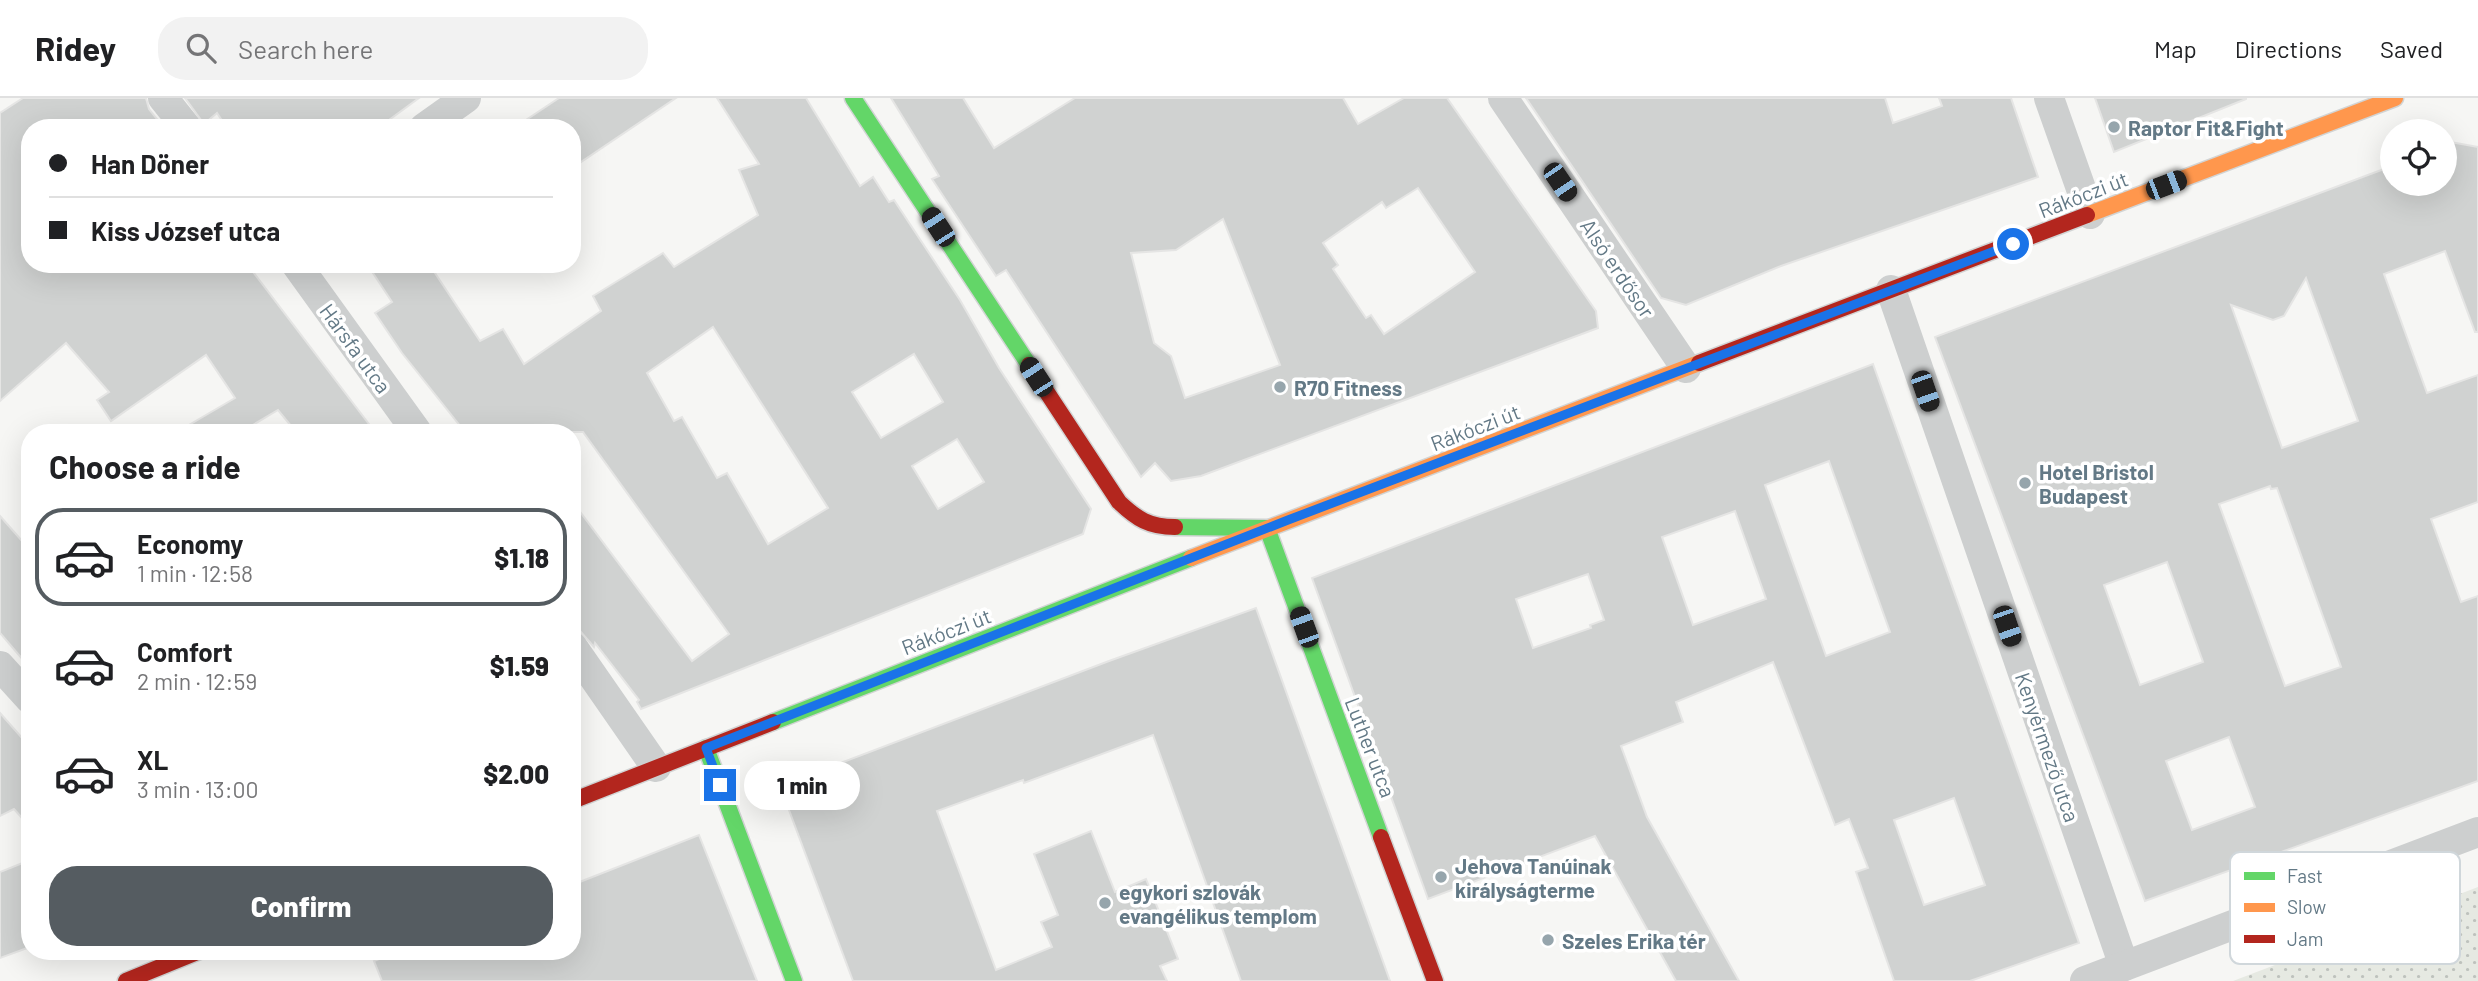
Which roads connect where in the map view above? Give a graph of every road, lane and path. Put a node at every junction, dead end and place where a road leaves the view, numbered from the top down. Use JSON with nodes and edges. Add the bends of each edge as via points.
{"nodes":[{"id":1,"x":163,"y":98,"type":"edge"},
{"id":2,"x":466,"y":98,"type":"edge"},
{"id":3,"x":853,"y":98,"type":"edge"},
{"id":4,"x":1503,"y":98,"type":"edge"},
{"id":5,"x":2049,"y":98,"type":"edge"},
{"id":6,"x":2395,"y":98,"type":"edge"},
{"id":7,"x":180,"y":119,"type":"edge"},
{"id":8,"x":437,"y":119,"type":"edge"},
{"id":9,"x":2090,"y":214,"type":"junction"},
{"id":10,"x":302,"y":273,"type":"edge"},
{"id":11,"x":1891,"y":290,"type":"junction"},
{"id":12,"x":1686,"y":368,"type":"junction"},
{"id":13,"x":411,"y":424,"type":"edge"},
{"id":14,"x":1267,"y":528,"type":"junction"},
{"id":15,"x":581,"y":659,"type":"edge"},
{"id":16,"x":0,"y":666,"type":"edge"},
{"id":17,"x":21,"y":689,"type":"edge"},
{"id":18,"x":706,"y":748,"type":"junction"},
{"id":19,"x":656,"y":767,"type":"junction"},
{"id":20,"x":581,"y":797,"type":"edge"},
{"id":21,"x":2478,"y":832,"type":"edge"},
{"id":22,"x":2425,"y":852,"type":"edge"},
{"id":23,"x":2230,"y":926,"type":"edge"},
{"id":24,"x":178,"y":960,"type":"edge"},
{"id":25,"x":2124,"y":966,"type":"junction"},
{"id":26,"x":127,"y":981,"type":"edge"},
{"id":27,"x":794,"y":981,"type":"edge"},
{"id":28,"x":1435,"y":981,"type":"edge"},
{"id":29,"x":2085,"y":981,"type":"edge"}],
"edges":[{"from":1,"to":7,"type":"street"},
{"from":2,"to":8,"type":"street"},
{"from":3,"to":14,"type":"main road","via":[[1119,502],[1137,519],[1162,527]]},
{"from":4,"to":12,"type":"street","name":"Alsó erdősor"},
{"from":5,"to":9,"type":"street"},
{"from":6,"to":9,"type":"main road","name":"Rákóczi út"},
{"from":9,"to":11,"type":"main road","name":"Rákóczi út"},
{"from":10,"to":13,"type":"street","name":"Hársfa utca"},
{"from":11,"to":12,"type":"main road","name":"Rákóczi út"},
{"from":11,"to":25,"type":"street","name":"Kenyérmező utca"},
{"from":12,"to":14,"type":"main road","name":"Rákóczi út"},
{"from":14,"to":18,"type":"main road","name":"Rákóczi út"},
{"from":14,"to":28,"type":"main road","name":"Luther utca"},
{"from":15,"to":19,"type":"street"},
{"from":16,"to":17,"type":"street"},
{"from":18,"to":19,"type":"main road","name":"Rákóczi út"},
{"from":18,"to":27,"type":"main road"},
{"from":19,"to":20,"type":"main road","name":"Rákóczi út"},
{"from":21,"to":22,"type":"street"},
{"from":23,"to":25,"type":"street"},
{"from":24,"to":26,"type":"main road"},
{"from":25,"to":29,"type":"street"}]}
